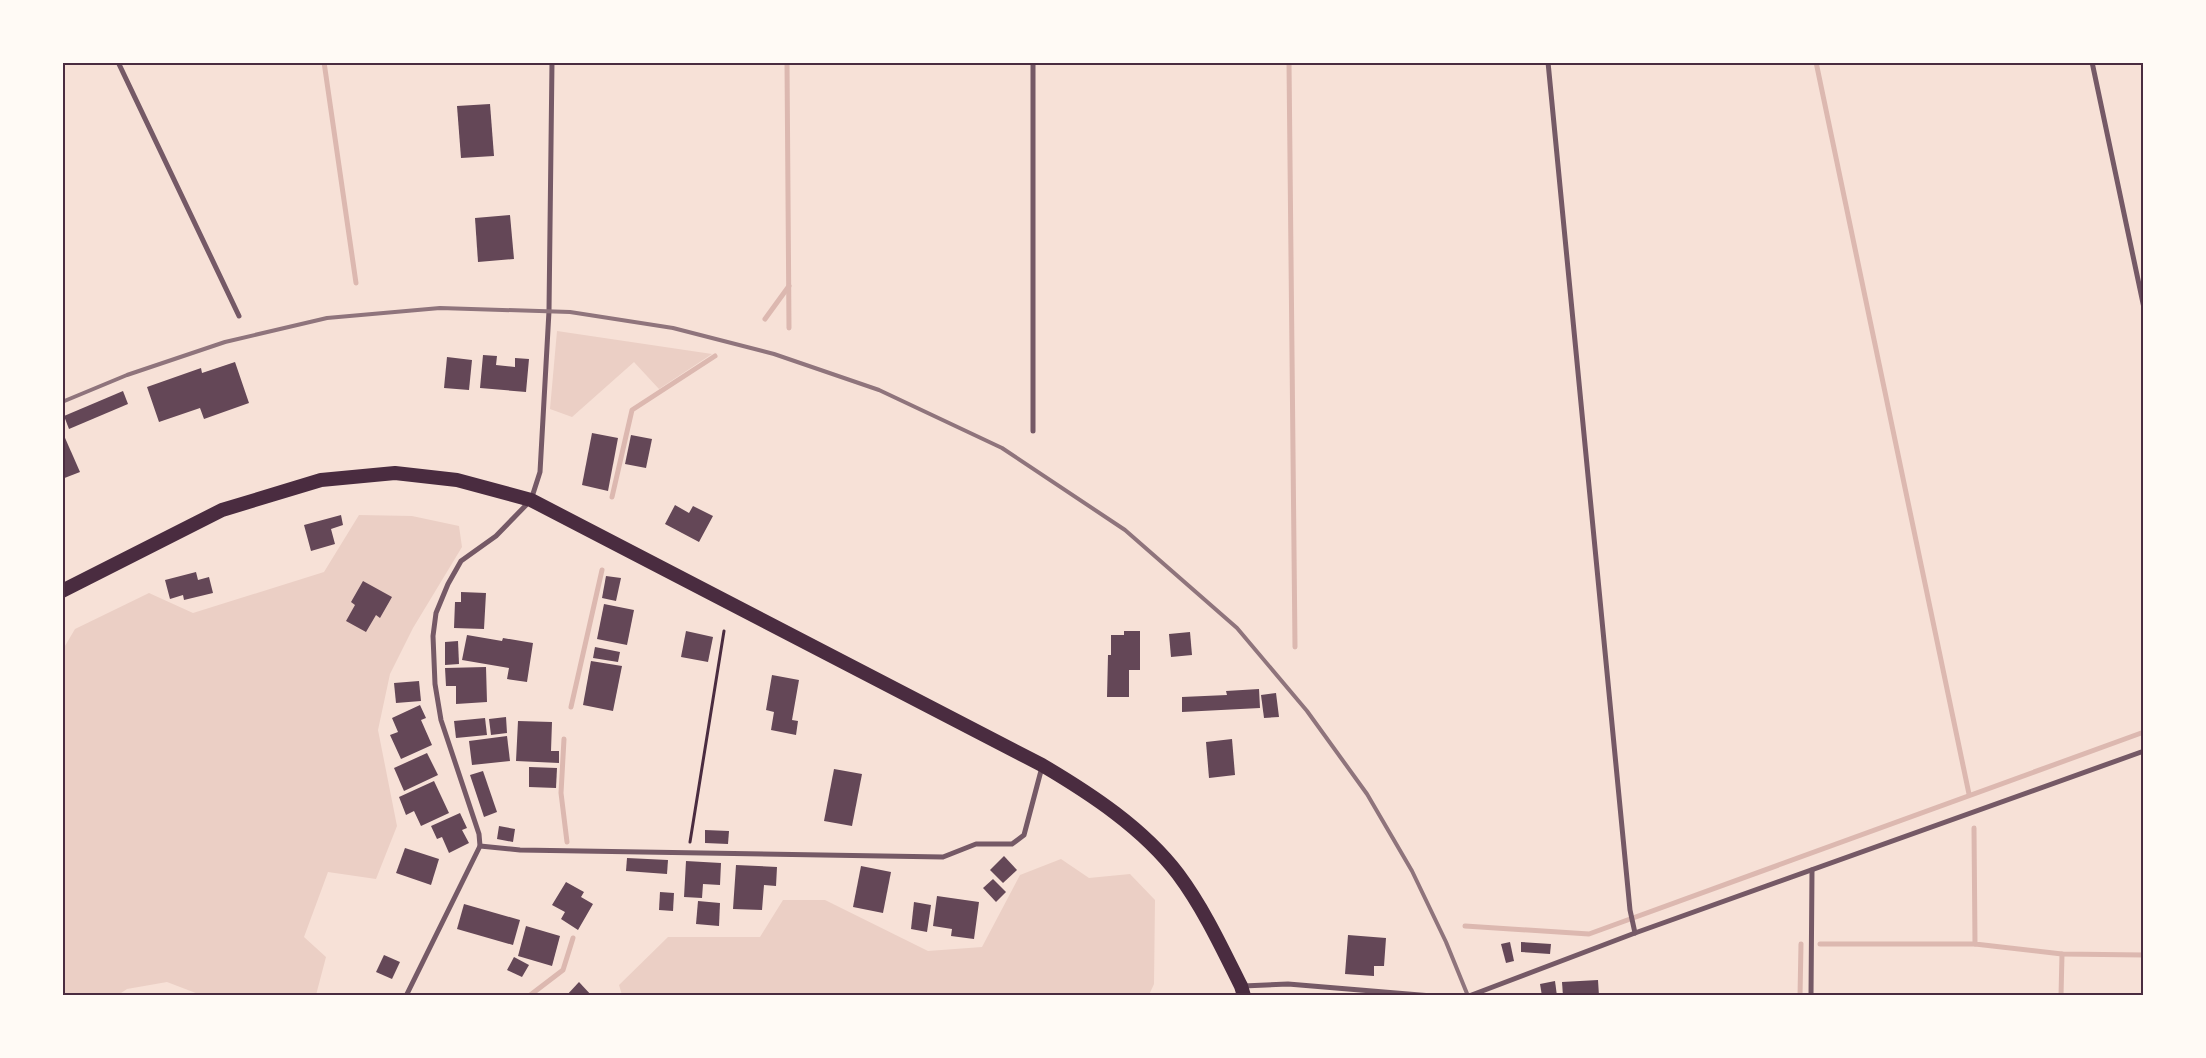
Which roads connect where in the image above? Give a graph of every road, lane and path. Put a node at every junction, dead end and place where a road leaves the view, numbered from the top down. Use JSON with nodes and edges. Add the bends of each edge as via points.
{"nodes":[{"id":1,"x":118,"y":62,"type":"edge"},
{"id":2,"x":552,"y":62,"type":"edge"},
{"id":3,"x":1033,"y":62,"type":"edge"},
{"id":4,"x":1548,"y":62,"type":"edge"},
{"id":5,"x":2092,"y":62,"type":"edge"},
{"id":6,"x":2144,"y":308,"type":"edge"},
{"id":7,"x":238,"y":316,"type":"dead end"},
{"id":8,"x":1033,"y":431,"type":"dead end"},
{"id":9,"x":531,"y":500,"type":"junction"},
{"id":10,"x":62,"y":591,"type":"edge"},
{"id":11,"x":724,"y":632,"type":"dead end"},
{"id":12,"x":2144,"y":751,"type":"edge"},
{"id":13,"x":1042,"y":764,"type":"junction"},
{"id":14,"x":480,"y":846,"type":"junction"},
{"id":15,"x":688,"y":853,"type":"junction"},
{"id":16,"x":1812,"y":870,"type":"junction"},
{"id":17,"x":1635,"y":933,"type":"junction"},
{"id":18,"x":1243,"y":991,"type":"edge"},
{"id":19,"x":406,"y":996,"type":"edge"},
{"id":20,"x":1432,"y":996,"type":"edge"},
{"id":21,"x":1469,"y":996,"type":"edge"},
{"id":22,"x":1810,"y":996,"type":"edge"}],
"edges":[{"from":1,"to":7,"type":"street"},
{"from":2,"to":9,"type":"street","via":[[549,311],[540,472]]},
{"from":3,"to":8,"type":"street"},
{"from":4,"to":17,"type":"street","via":[[1630,910]]},
{"from":5,"to":6,"type":"street"},
{"from":9,"to":10,"type":"highway","via":[[457,480],[395,473],[320,480],[222,510]]},
{"from":9,"to":13,"type":"highway"},
{"from":9,"to":14,"type":"street","via":[[496,536],[461,561],[436,613],[433,636],[435,684],[441,720],[479,834]]},
{"from":11,"to":15,"type":"path"},
{"from":12,"to":16,"type":"street"},
{"from":13,"to":15,"type":"street","via":[[1024,835],[1012,844],[976,844],[943,857]]},
{"from":13,"to":18,"type":"highway","via":[[1089,793],[1137,830],[1178,873],[1209,920]]},
{"from":14,"to":15,"type":"street","via":[[520,850]]},
{"from":14,"to":19,"type":"street"},
{"from":16,"to":17,"type":"street"},
{"from":16,"to":22,"type":"street"},
{"from":17,"to":21,"type":"street"},
{"from":18,"to":20,"type":"street","via":[[1288,984]]}]}
